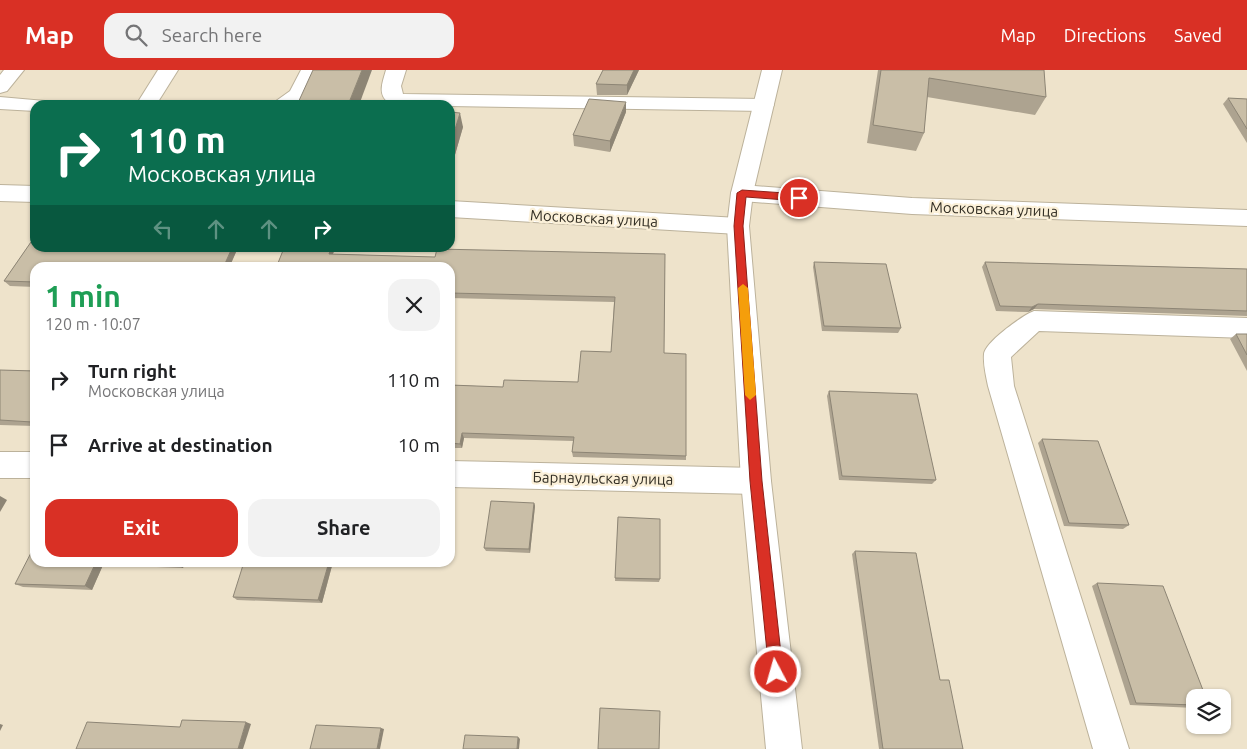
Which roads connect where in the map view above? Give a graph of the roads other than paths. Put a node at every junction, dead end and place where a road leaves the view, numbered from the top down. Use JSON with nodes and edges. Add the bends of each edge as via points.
{"nodes":[{"id":1,"x":14,"y":70,"type":"edge"},
{"id":2,"x":168,"y":70,"type":"edge"},
{"id":3,"x":311,"y":70,"type":"edge"},
{"id":4,"x":396,"y":70,"type":"edge"},
{"id":5,"x":772,"y":70,"type":"edge"},
{"id":6,"x":0,"y":87,"type":"edge"},
{"id":7,"x":149,"y":100,"type":"edge"},
{"id":8,"x":292,"y":100,"type":"edge"},
{"id":9,"x":395,"y":100,"type":"edge"},
{"id":10,"x":0,"y":103,"type":"edge"},
{"id":11,"x":455,"y":103,"type":"edge"},
{"id":12,"x":30,"y":105,"type":"edge"},
{"id":13,"x":764,"y":105,"type":"junction"},
{"id":14,"x":0,"y":193,"type":"edge"},
{"id":15,"x":742,"y":193,"type":"junction"},
{"id":16,"x":30,"y":194,"type":"edge"},
{"id":17,"x":455,"y":209,"type":"edge"},
{"id":18,"x":1247,"y":218,"type":"edge"},
{"id":19,"x":738,"y":226,"type":"junction"},
{"id":20,"x":1247,"y":328,"type":"edge"},
{"id":21,"x":0,"y":464,"type":"edge"},
{"id":22,"x":30,"y":465,"type":"edge"},
{"id":23,"x":455,"y":474,"type":"edge"},
{"id":24,"x":756,"y":481,"type":"junction"},
{"id":25,"x":784,"y":749,"type":"edge"},
{"id":26,"x":1112,"y":749,"type":"edge"}],
"edges":[{"from":1,"to":6,"type":"street"},
{"from":2,"to":7,"type":"street"},
{"from":3,"to":8,"type":"street","via":[[303,89]]},
{"from":4,"to":9,"type":"street","via":[[391,86]]},
{"from":5,"to":13,"type":"street"},
{"from":10,"to":12,"type":"street"},
{"from":11,"to":13,"type":"street"},
{"from":13,"to":15,"type":"street"},
{"from":14,"to":16,"type":"street"},
{"from":15,"to":18,"type":"street","name":"Московская улица","via":[[912,206]]},
{"from":15,"to":19,"type":"street"},
{"from":17,"to":19,"type":"street","name":"Московская улица"},
{"from":19,"to":24,"type":"street"},
{"from":20,"to":26,"type":"street","via":[[1034,321],[997,353],[1001,386]]},
{"from":21,"to":22,"type":"street"},
{"from":23,"to":24,"type":"street","name":"Барнаульская улица"},
{"from":24,"to":25,"type":"street"}]}
